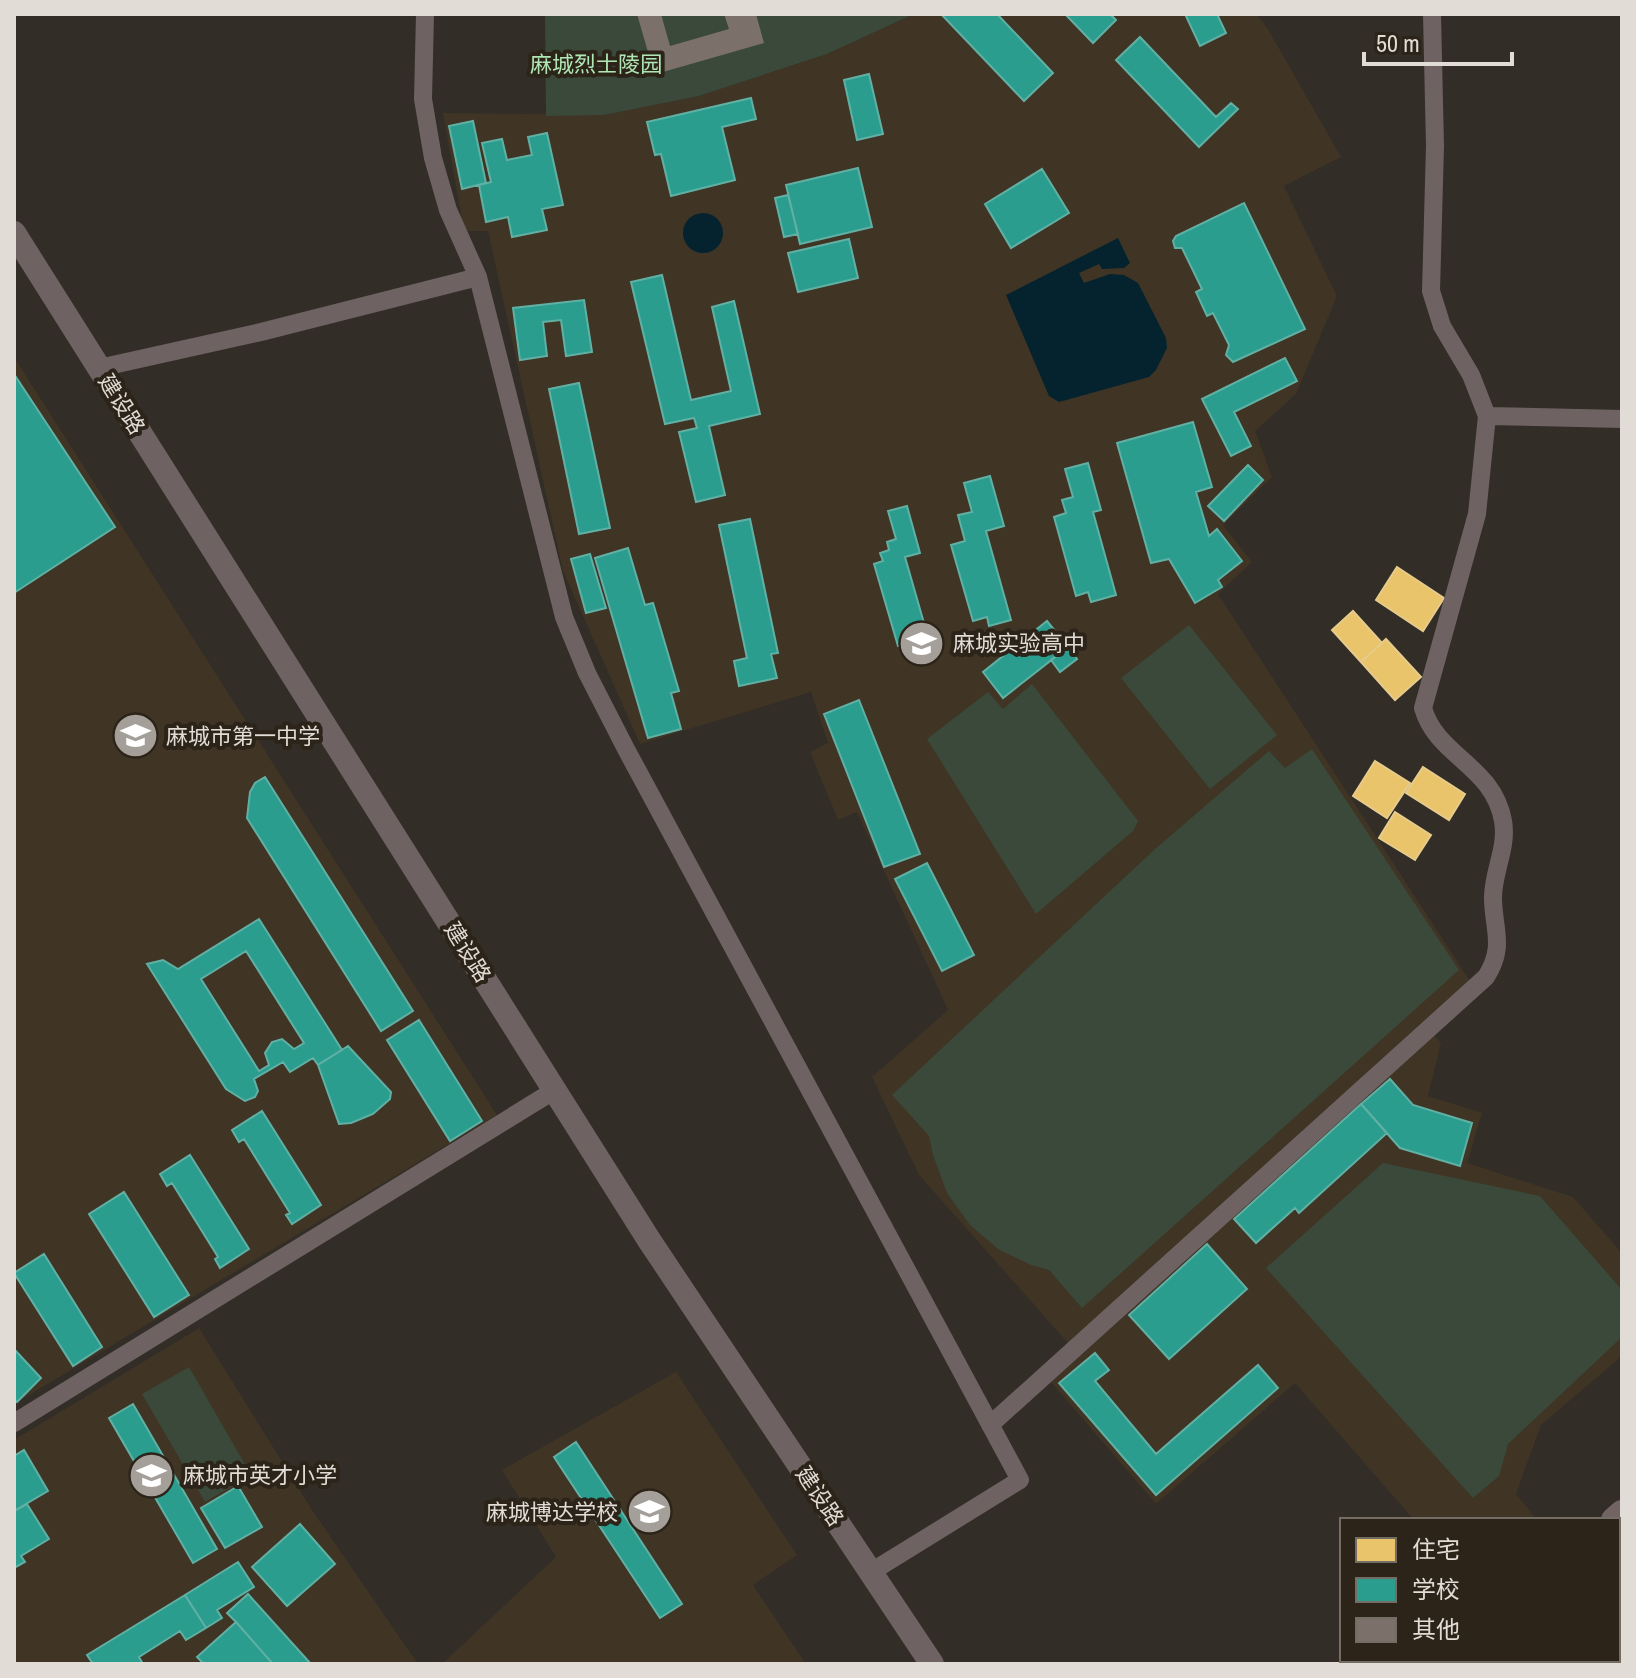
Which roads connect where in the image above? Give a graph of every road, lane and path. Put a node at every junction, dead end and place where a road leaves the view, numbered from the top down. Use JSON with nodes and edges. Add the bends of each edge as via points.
{"nodes":[{"id":1,"x":425,"y":14,"type":"edge"},
{"id":2,"x":1432,"y":14,"type":"edge"},
{"id":3,"x":14,"y":233,"type":"edge"},
{"id":4,"x":478,"y":277,"type":"junction"},
{"id":5,"x":99,"y":368,"type":"junction"},
{"id":6,"x":1487,"y":416,"type":"junction"},
{"id":7,"x":1622,"y":419,"type":"edge"},
{"id":8,"x":555,"y":1090,"type":"junction"},
{"id":9,"x":14,"y":1423,"type":"edge"},
{"id":10,"x":990,"y":1425,"type":"junction"},
{"id":11,"x":871,"y":1572,"type":"junction"},
{"id":12,"x":932,"y":1664,"type":"edge"}],
"edges":[{"from":1,"to":4,"type":"street","via":[[423,99],[433,158],[448,210]]},
{"from":2,"to":6,"type":"street","via":[[1431,291],[1442,326],[1471,375]]},
{"from":3,"to":5,"type":"street","name":"建设路"},
{"from":4,"to":5,"type":"street"},
{"from":4,"to":10,"type":"street","via":[[564,617],[587,673]]},
{"from":5,"to":8,"type":"street","name":"建设路"},
{"from":6,"to":7,"type":"street"},
{"from":6,"to":10,"type":"street","via":[[1477,514],[1423,708],[1432,729],[1486,781],[1499,805],[1504,824],[1494,878],[1494,915],[1499,941],[1492,967]]},
{"from":8,"to":9,"type":"street"},
{"from":8,"to":11,"type":"street","name":"建设路"},
{"from":10,"to":11,"type":"street","via":[[1020,1480]]},
{"from":11,"to":12,"type":"street","name":"建设路"}]}
